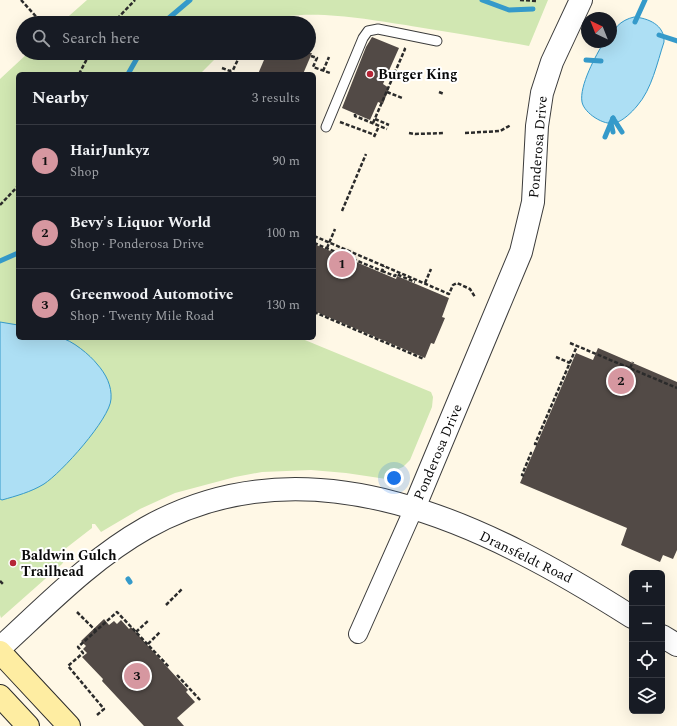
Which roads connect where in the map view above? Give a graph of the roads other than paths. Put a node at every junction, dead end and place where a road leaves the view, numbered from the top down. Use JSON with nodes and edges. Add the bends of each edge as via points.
{"nodes":[{"id":1,"x":581,"y":0,"type":"edge"},
{"id":2,"x":437,"y":41,"type":"dead end"},
{"id":3,"x":326,"y":127,"type":"dead end"},
{"id":4,"x":414,"y":508,"type":"junction"},
{"id":5,"x":629,"y":615,"type":"edge"},
{"id":6,"x":358,"y":634,"type":"dead end"},
{"id":7,"x":665,"y":638,"type":"edge"},
{"id":8,"x":677,"y":645,"type":"edge"},
{"id":9,"x":0,"y":648,"type":"edge"},
{"id":10,"x":0,"y":652,"type":"edge"},
{"id":11,"x":0,"y":696,"type":"edge"},
{"id":12,"x":28,"y":726,"type":"edge"},
{"id":13,"x":69,"y":726,"type":"edge"}],
"edges":[{"from":1,"to":4,"type":"street","name":"Ponderosa Drive","via":[[552,62],[542,93],[537,126],[533,202],[521,252]]},
{"from":2,"to":3,"type":"lane","via":[[378,29],[368,31]]},
{"from":4,"to":5,"type":"street","name":"Dransfeldt Road","via":[[469,529],[546,564]]},
{"from":4,"to":6,"type":"street"},
{"from":4,"to":9,"type":"street","name":"Ponderosa Drive","via":[[358,494],[296,489],[238,495],[182,511],[144,529],[104,555]]},
{"from":7,"to":8,"type":"street"},
{"from":10,"to":13,"type":"main road"},
{"from":11,"to":12,"type":"main road"}]}
